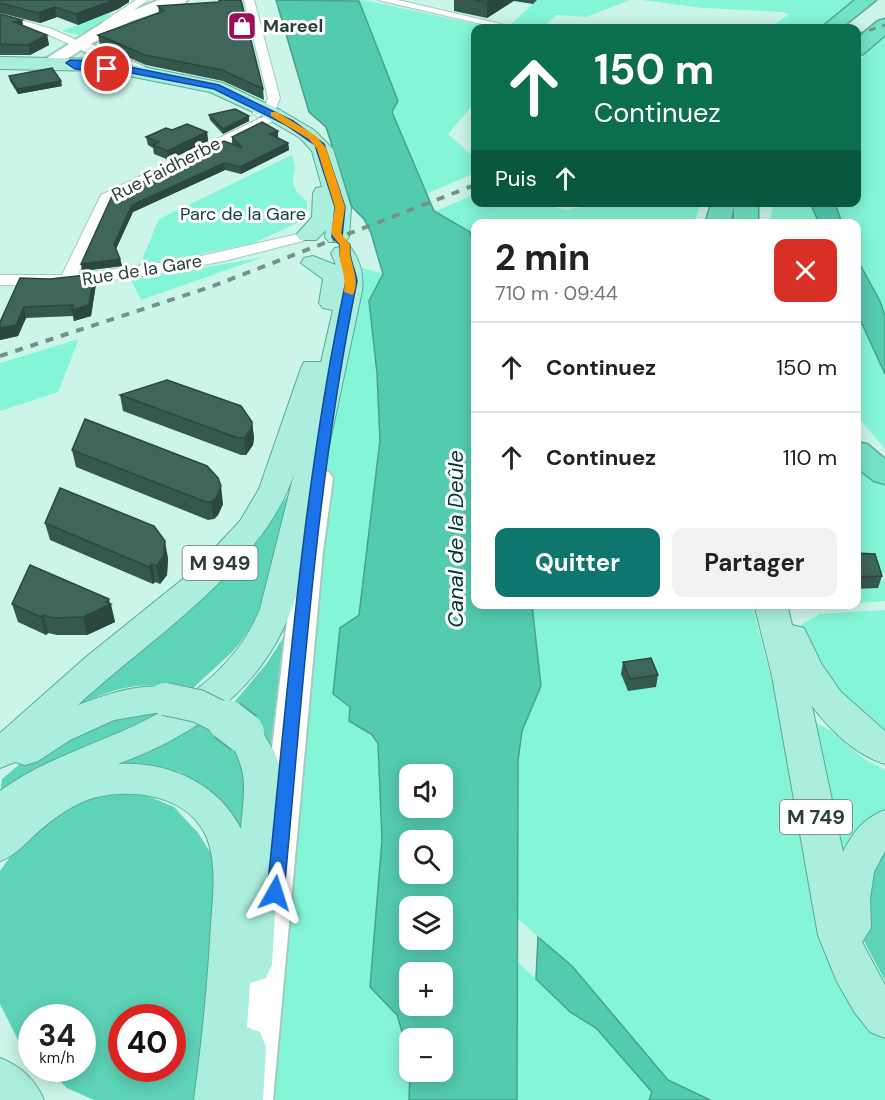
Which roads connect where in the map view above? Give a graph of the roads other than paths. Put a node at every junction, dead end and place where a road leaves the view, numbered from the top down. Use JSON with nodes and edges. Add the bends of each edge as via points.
{"nodes":[{"id":1,"x":143,"y":0,"type":"edge"},
{"id":2,"x":179,"y":0,"type":"edge"},
{"id":3,"x":249,"y":0,"type":"edge"},
{"id":4,"x":383,"y":0,"type":"edge"},
{"id":5,"x":878,"y":12,"type":"edge"},
{"id":6,"x":2,"y":15,"type":"edge"},
{"id":7,"x":853,"y":21,"type":"edge"},
{"id":8,"x":0,"y":23,"type":"edge"},
{"id":9,"x":107,"y":24,"type":"junction"},
{"id":10,"x":494,"y":24,"type":"edge"},
{"id":11,"x":861,"y":41,"type":"edge"},
{"id":12,"x":69,"y":57,"type":"junction"},
{"id":13,"x":0,"y":65,"type":"edge"},
{"id":14,"x":266,"y":114,"type":"junction"},
{"id":15,"x":298,"y":242,"type":"junction"},
{"id":16,"x":340,"y":245,"type":"junction"},
{"id":17,"x":313,"y":263,"type":"junction"},
{"id":18,"x":0,"y":280,"type":"edge"},
{"id":19,"x":67,"y":281,"type":"junction"},
{"id":20,"x":332,"y":375,"type":"junction"},
{"id":21,"x":861,"y":455,"type":"edge"},
{"id":22,"x":885,"y":474,"type":"edge"},
{"id":23,"x":771,"y":609,"type":"edge"},
{"id":24,"x":783,"y":609,"type":"edge"},
{"id":25,"x":98,"y":666,"type":"junction"},
{"id":26,"x":0,"y":743,"type":"edge"},
{"id":27,"x":885,"y":750,"type":"edge"},
{"id":28,"x":0,"y":754,"type":"edge"},
{"id":29,"x":0,"y":773,"type":"edge"},
{"id":30,"x":0,"y":814,"type":"edge"},
{"id":31,"x":885,"y":826,"type":"edge"},
{"id":32,"x":0,"y":845,"type":"edge"},
{"id":33,"x":885,"y":1000,"type":"edge"},
{"id":34,"x":885,"y":1018,"type":"edge"},
{"id":35,"x":0,"y":1080,"type":"edge"},
{"id":36,"x":21,"y":1100,"type":"edge"},
{"id":37,"x":217,"y":1100,"type":"edge"},
{"id":38,"x":240,"y":1100,"type":"edge"},
{"id":39,"x":252,"y":1100,"type":"edge"}],
"edges":[{"from":1,"to":9,"type":"street"},
{"from":2,"to":9,"type":"street"},
{"from":2,"to":12,"type":"street","via":[[113,28]]},
{"from":3,"to":14,"type":"street","via":[[274,98]]},
{"from":4,"to":10,"type":"street"},
{"from":5,"to":7,"type":"highway"},
{"from":5,"to":11,"type":"highway"},
{"from":6,"to":12,"type":"street"},
{"from":8,"to":12,"type":"street"},
{"from":9,"to":12,"type":"street"},
{"from":12,"to":13,"type":"main road"},
{"from":12,"to":14,"type":"main road","via":[[107,69],[203,88]]},
{"from":12,"to":14,"type":"main road","via":[[221,89]]},
{"from":14,"to":15,"type":"main road","via":[[311,150],[326,210],[322,224]]},
{"from":14,"to":16,"type":"main road","via":[[312,138],[322,148],[340,207]]},
{"from":14,"to":19,"type":"street","name":"Rue Faidherbe","via":[[106,198]]},
{"from":15,"to":16,"type":"main road"},
{"from":15,"to":17,"type":"main road","via":[[296,259]]},
{"from":15,"to":19,"type":"street","name":"Rue de la Gare","via":[[134,274]]},
{"from":16,"to":17,"type":"main road","via":[[333,260]]},
{"from":16,"to":20,"type":"main road","via":[[352,281]]},
{"from":17,"to":25,"type":"main road","number":"M 949","via":[[333,275],[335,292],[297,425],[270,496],[252,527],[216,568]]},
{"from":18,"to":19,"type":"street","name":"Rue de la Gare"},
{"from":20,"to":30,"type":"main road","via":[[279,602],[252,656],[203,703],[144,737],[38,783]]},
{"from":20,"to":39,"type":"street","via":[[309,551]]},
{"from":21,"to":22,"type":"highway"},
{"from":23,"to":34,"type":"main road","number":"M 749","via":[[789,676],[839,935],[850,968]]},
{"from":24,"to":27,"type":"main road","via":[[801,658],[825,697],[848,723]]},
{"from":25,"to":26,"type":"street"},
{"from":25,"to":28,"type":"main road","number":"M 949"},
{"from":29,"to":38,"type":"main road","bridge":true,"via":[[34,745],[78,719],[128,702],[165,699],[210,710],[244,734],[261,765],[264,802]]},
{"from":31,"to":33,"type":"main road","via":[[860,854],[851,882],[849,918],[857,954]]},
{"from":32,"to":37,"type":"main road","via":[[23,821],[54,798],[112,779],[143,779],[170,786],[193,798],[214,818],[230,849],[233,895],[229,1003]]},
{"from":35,"to":36,"type":"main road"}]}
